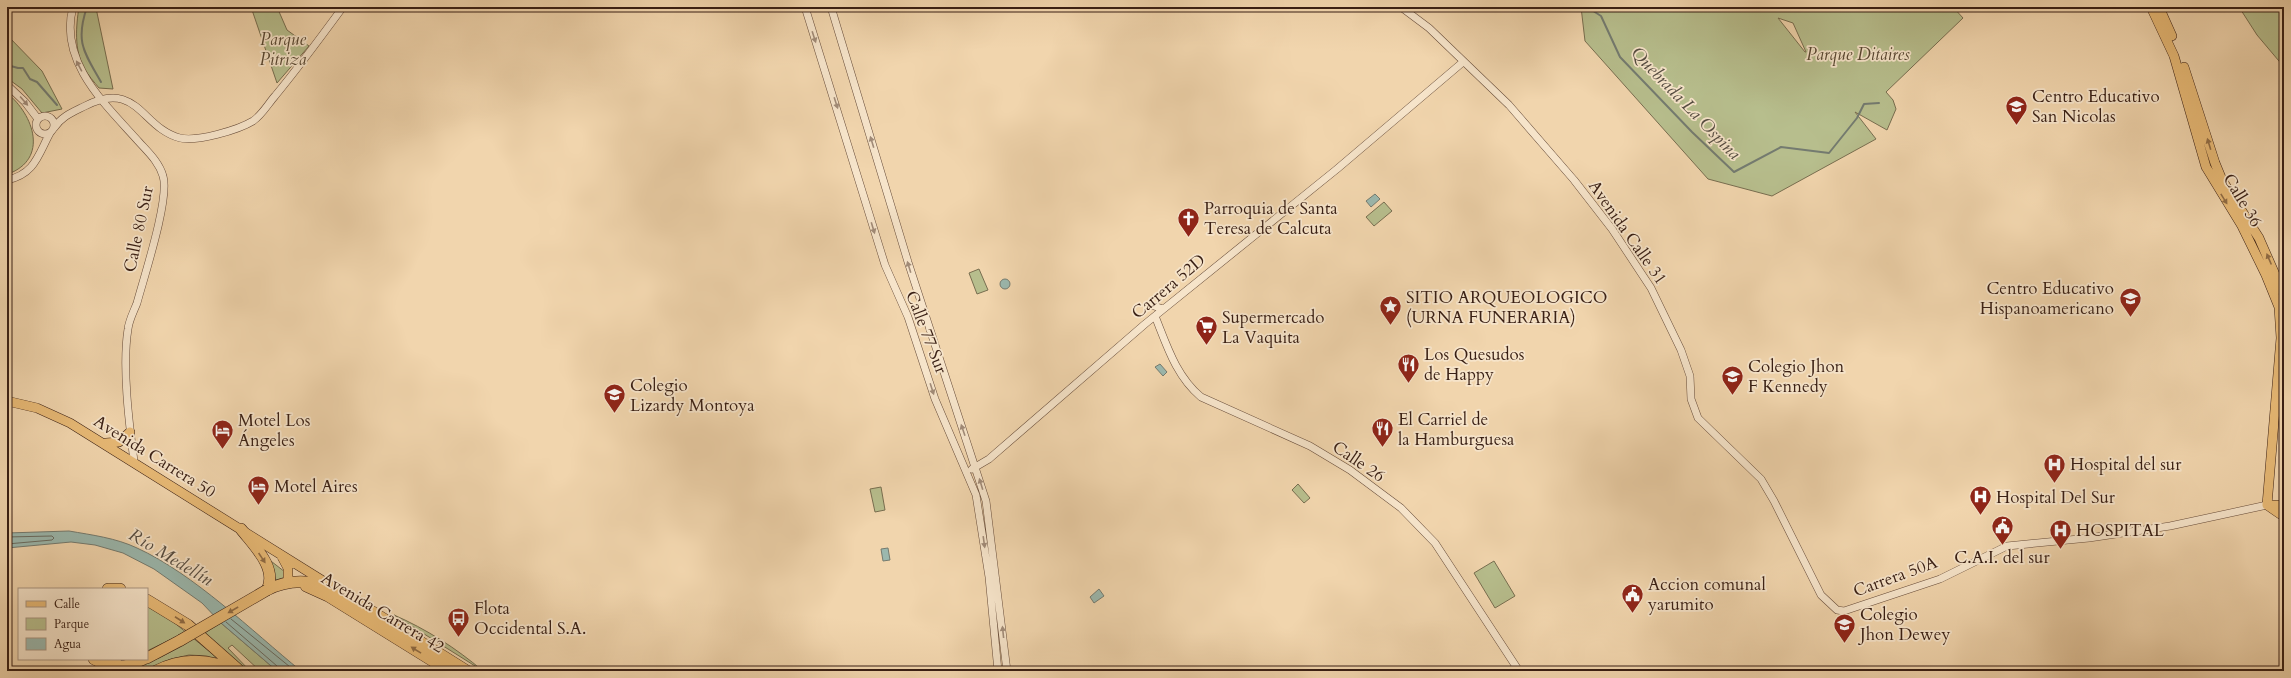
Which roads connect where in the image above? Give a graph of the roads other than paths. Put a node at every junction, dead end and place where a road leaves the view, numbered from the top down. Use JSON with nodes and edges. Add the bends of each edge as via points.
{"nodes":[{"id":1,"x":73,"y":7,"type":"edge"},
{"id":2,"x":343,"y":7,"type":"edge"},
{"id":3,"x":805,"y":7,"type":"edge"},
{"id":4,"x":831,"y":7,"type":"edge"},
{"id":5,"x":1401,"y":7,"type":"edge"},
{"id":6,"x":2151,"y":7,"type":"edge"},
{"id":7,"x":2159,"y":7,"type":"edge"},
{"id":8,"x":1463,"y":62,"type":"junction"},
{"id":9,"x":7,"y":85,"type":"edge"},
{"id":10,"x":101,"y":98,"type":"junction"},
{"id":11,"x":48,"y":116,"type":"junction"},
{"id":12,"x":64,"y":116,"type":"junction"},
{"id":13,"x":38,"y":119,"type":"junction"},
{"id":14,"x":38,"y":131,"type":"junction"},
{"id":15,"x":52,"y":131,"type":"junction"},
{"id":16,"x":40,"y":151,"type":"junction"},
{"id":17,"x":7,"y":180,"type":"edge"},
{"id":18,"x":2284,"y":295,"type":"edge"},
{"id":19,"x":1151,"y":305,"type":"dead end"},
{"id":20,"x":2279,"y":307,"type":"junction"},
{"id":21,"x":1163,"y":309,"type":"junction"},
{"id":22,"x":1155,"y":316,"type":"junction"},
{"id":23,"x":2284,"y":317,"type":"edge"},
{"id":24,"x":1145,"y":324,"type":"junction"},
{"id":25,"x":1159,"y":328,"type":"junction"},
{"id":26,"x":7,"y":401,"type":"edge"},
{"id":27,"x":130,"y":432,"type":"junction"},
{"id":28,"x":106,"y":444,"type":"junction"},
{"id":29,"x":134,"y":461,"type":"junction"},
{"id":30,"x":976,"y":467,"type":"junction"},
{"id":31,"x":966,"y":471,"type":"junction"},
{"id":32,"x":2284,"y":504,"type":"edge"},
{"id":33,"x":2267,"y":505,"type":"junction"},
{"id":34,"x":2284,"y":514,"type":"edge"},
{"id":35,"x":241,"y":529,"type":"junction"},
{"id":36,"x":280,"y":554,"type":"junction"},
{"id":37,"x":288,"y":582,"type":"junction"},
{"id":38,"x":336,"y":589,"type":"junction"},
{"id":39,"x":267,"y":590,"type":"junction"},
{"id":40,"x":148,"y":601,"type":"edge"},
{"id":41,"x":1837,"y":610,"type":"joint"},
{"id":42,"x":148,"y":657,"type":"edge"},
{"id":43,"x":97,"y":660,"type":"edge"},
{"id":44,"x":141,"y":660,"type":"edge"},
{"id":45,"x":132,"y":664,"type":"junction"},
{"id":46,"x":104,"y":671,"type":"edge"},
{"id":47,"x":156,"y":671,"type":"edge"},
{"id":48,"x":232,"y":671,"type":"edge"},
{"id":49,"x":240,"y":671,"type":"edge"},
{"id":50,"x":449,"y":671,"type":"edge"},
{"id":51,"x":467,"y":671,"type":"edge"},
{"id":52,"x":998,"y":671,"type":"edge"},
{"id":53,"x":1007,"y":671,"type":"edge"},
{"id":54,"x":1519,"y":671,"type":"edge"}],
"edges":[{"from":10,"to":1,"type":"street","name":"Calle 80 Sur","one_way":true,"via":[[75,58],[71,36]]},
{"from":2,"to":10,"type":"street","via":[[272,100],[258,116],[244,125],[197,139],[179,138],[160,127],[130,102],[111,97]]},
{"from":3,"to":31,"type":"street","name":"Calle 77 Sur","one_way":true,"via":[[885,265],[910,322],[936,399]]},
{"from":30,"to":4,"type":"street","name":"Calle 77 Sur","one_way":true,"via":[[908,262]]},
{"from":5,"to":8,"type":"street","name":"Avenida Calle 31","via":[[1428,28]]},
{"from":6,"to":20,"type":"main road","name":"Calle 36","one_way":true,"via":[[2174,56],[2206,167],[2242,226]]},
{"from":18,"to":7,"type":"main road","name":"Calle 36","one_way":true,"via":[[2259,238],[2222,180],[2177,48]]},
{"from":8,"to":21,"type":"street","name":"Carrera 52D","via":[[1337,169]]},
{"from":8,"to":41,"type":"street","name":"Avenida Calle 31","via":[[1509,105],[1559,163],[1634,261],[1651,288],[1681,350],[1690,376],[1691,399],[1698,418],[1761,479],[1821,595]]},
{"from":9,"to":13,"type":"street","one_way":true},
{"from":10,"to":12,"type":"street"},
{"from":10,"to":27,"type":"street","name":"Calle 80 Sur","via":[[155,159],[164,184],[157,228],[128,328],[126,356]]},
{"from":11,"to":12,"type":"street"},
{"from":11,"to":13,"type":"street"},
{"from":11,"to":15,"type":"street","via":[[54,122]]},
{"from":12,"to":15,"type":"street"},
{"from":13,"to":14,"type":"street"},
{"from":14,"to":15,"type":"street","via":[[44,134]]},
{"from":14,"to":16,"type":"street"},
{"from":15,"to":16,"type":"street"},
{"from":16,"to":17,"type":"street","via":[[30,169],[18,177]]},
{"from":19,"to":21,"type":"street"},
{"from":20,"to":23,"type":"main road"},
{"from":20,"to":33,"type":"main road","name":"Calle 36","via":[[2281,338],[2273,437],[2278,455],[2273,492]]},
{"from":21,"to":22,"type":"street","name":"Carrera 52D"},
{"from":22,"to":24,"type":"street","name":"Carrera 52D"},
{"from":22,"to":25,"type":"street","name":"Calle 26"},
{"from":24,"to":25,"type":"street"},
{"from":24,"to":30,"type":"street","name":"Carrera 52D","via":[[993,456]]},
{"from":25,"to":54,"type":"street","name":"Calle 26","via":[[1179,375],[1201,397],[1310,446],[1350,470],[1401,508],[1435,543]]},
{"from":26,"to":28,"type":"main road","name":"Avenida Carrera 50","via":[[52,414]]},
{"from":27,"to":28,"type":"main road","via":[[119,442]]},
{"from":27,"to":29,"type":"street","name":"Calle 80 Sur"},
{"from":28,"to":29,"type":"main road","name":"Avenida Carrera 50"},
{"from":29,"to":35,"type":"main road","name":"Avenida Carrera 50"},
{"from":30,"to":31,"type":"street","name":"Carrera 52D"},
{"from":53,"to":30,"type":"street","name":"Calle 77 Sur","one_way":true,"via":[[986,501]]},
{"from":31,"to":52,"type":"street","name":"Calle 77 Sur","one_way":true,"via":[[978,503]]},
{"from":32,"to":33,"type":"main road","name":"Carrera 50A"},
{"from":33,"to":34,"type":"main road"},
{"from":33,"to":41,"type":"street","name":"Carrera 50A","via":[[2163,527],[2007,546],[1940,579],[1844,611]]},
{"from":35,"to":36,"type":"main road","name":"Avenida Carrera 50"},
{"from":35,"to":39,"type":"highway","one_way":true,"via":[[268,566],[271,579]]},
{"from":36,"to":37,"type":"main road","via":[[288,568]]},
{"from":36,"to":38,"type":"main road","name":"Avenida Carrera 50"},
{"from":37,"to":38,"type":"highway","name":"Avenida Carrera 42","via":[[315,582]]},
{"from":37,"to":39,"type":"highway"},
{"from":50,"to":37,"type":"highway","name":"Avenida Carrera 42","one_way":true,"via":[[328,596],[310,587]]},
{"from":38,"to":51,"type":"highway","name":"Avenida Carrera 42"},
{"from":39,"to":42,"type":"highway","one_way":true,"bridge":true},
{"from":40,"to":49,"type":"highway","one_way":true,"via":[[188,625]]},
{"from":43,"to":45,"type":"highway","via":[[114,665]]},
{"from":44,"to":45,"type":"highway"},
{"from":45,"to":46,"type":"highway"},
{"from":47,"to":48,"type":"highway","via":[[177,663],[200,661],[214,663]]}]}
